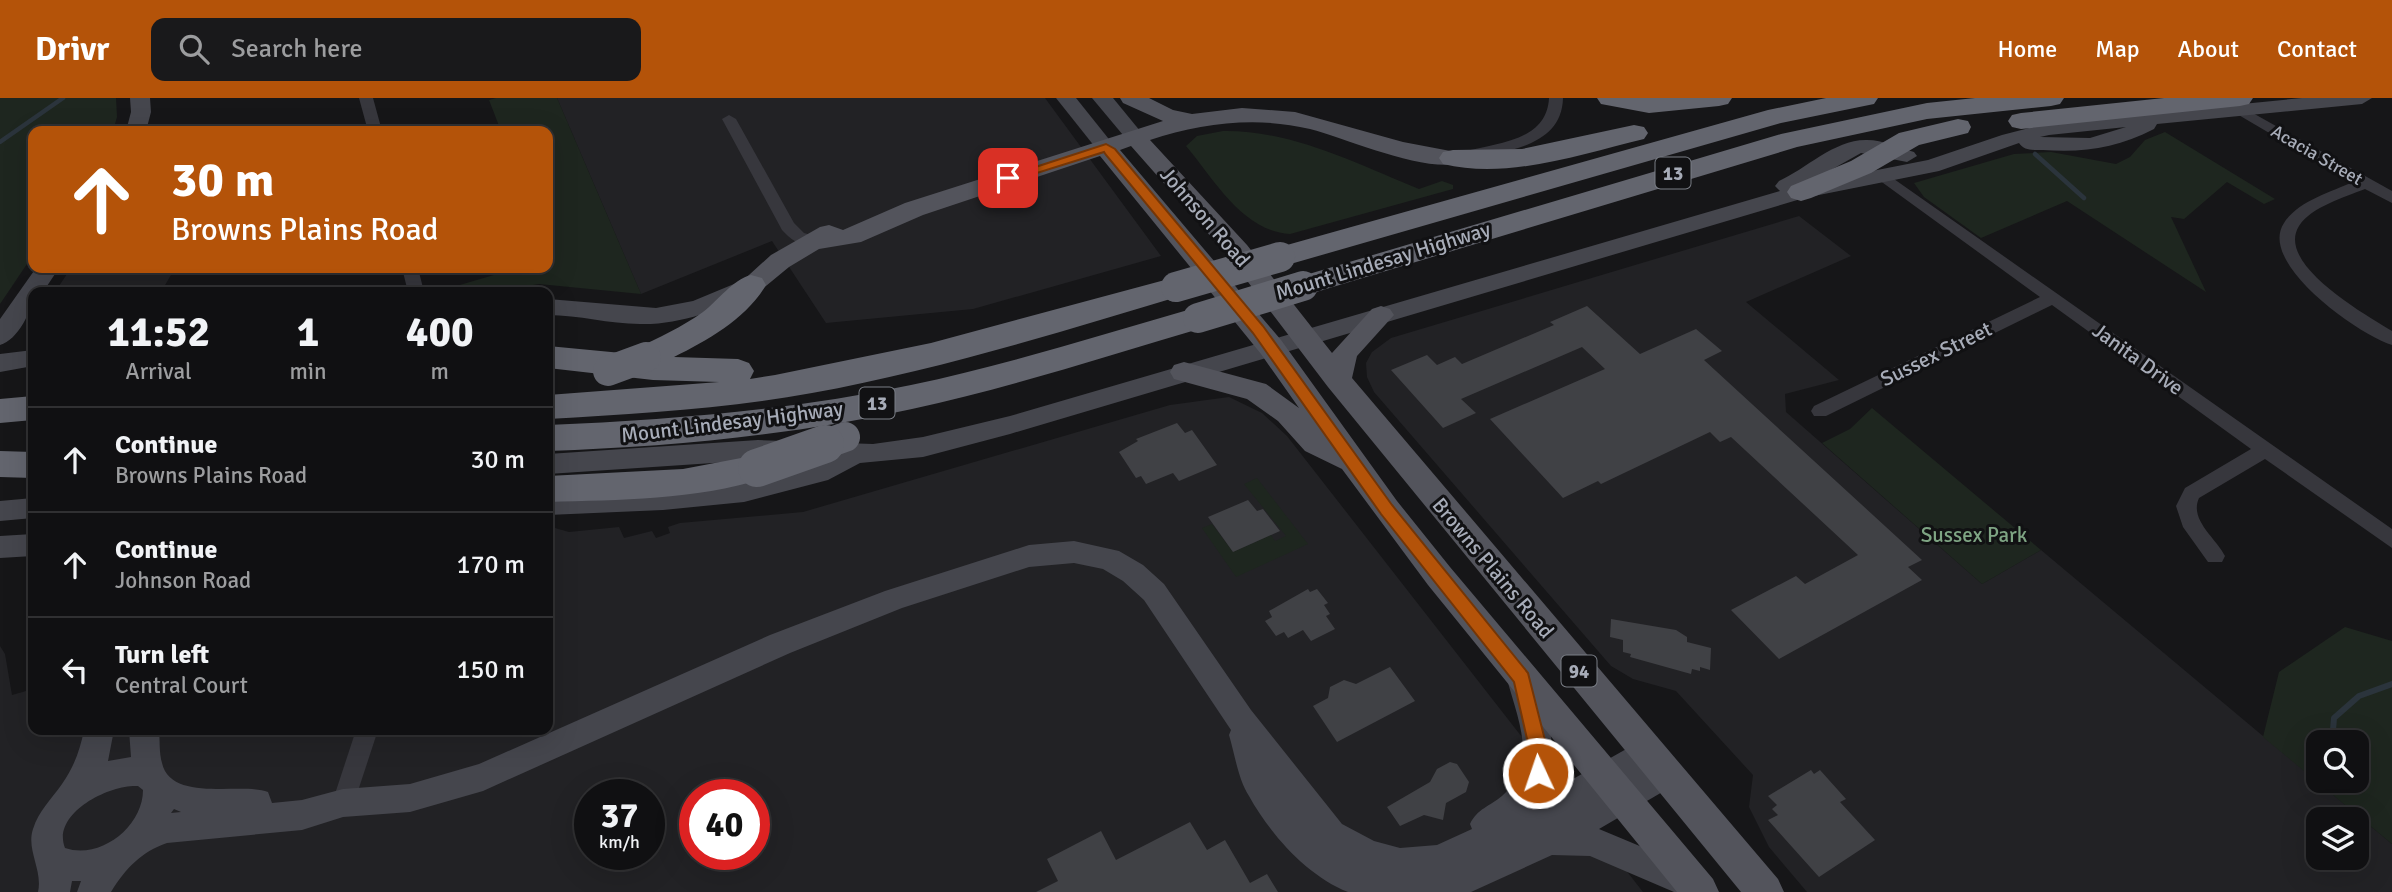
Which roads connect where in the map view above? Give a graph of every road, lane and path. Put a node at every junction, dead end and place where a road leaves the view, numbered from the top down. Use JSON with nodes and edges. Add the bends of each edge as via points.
{"nodes":[{"id":1,"x":140,"y":98,"type":"edge"},
{"id":2,"x":366,"y":98,"type":"edge"},
{"id":3,"x":1066,"y":98,"type":"edge"},
{"id":4,"x":1102,"y":98,"type":"edge"},
{"id":5,"x":1131,"y":98,"type":"edge"},
{"id":6,"x":1556,"y":98,"type":"edge"},
{"id":7,"x":1611,"y":98,"type":"edge"},
{"id":8,"x":1719,"y":98,"type":"edge"},
{"id":9,"x":1784,"y":98,"type":"edge"},
{"id":10,"x":1865,"y":98,"type":"edge"},
{"id":11,"x":2051,"y":98,"type":"edge"},
{"id":12,"x":2362,"y":98,"type":"edge"},
{"id":13,"x":2241,"y":105,"type":"edge"},
{"id":14,"x":729,"y":119,"type":"dead end"},
{"id":15,"x":2161,"y":119,"type":"junction"},
{"id":16,"x":1189,"y":121,"type":"junction"},
{"id":17,"x":137,"y":126,"type":"edge"},
{"id":18,"x":373,"y":126,"type":"edge"},
{"id":19,"x":2080,"y":126,"type":"junction"},
{"id":20,"x":1135,"y":137,"type":"junction"},
{"id":21,"x":2113,"y":142,"type":"junction"},
{"id":22,"x":2000,"y":144,"type":"junction"},
{"id":23,"x":1106,"y":148,"type":"junction"},
{"id":24,"x":1453,"y":158,"type":"junction"},
{"id":25,"x":1943,"y":160,"type":"joint"},
{"id":26,"x":1887,"y":164,"type":"junction"},
{"id":27,"x":2364,"y":183,"type":"junction"},
{"id":28,"x":1801,"y":192,"type":"joint"},
{"id":29,"x":2392,"y":198,"type":"edge"},
{"id":30,"x":812,"y":241,"type":"junction"},
{"id":31,"x":751,"y":285,"type":"junction"},
{"id":32,"x":28,"y":297,"type":"edge"},
{"id":33,"x":2053,"y":298,"type":"junction"},
{"id":34,"x":553,"y":308,"type":"edge"},
{"id":35,"x":1381,"y":315,"type":"junction"},
{"id":36,"x":1198,"y":318,"type":"junction"},
{"id":37,"x":1301,"y":333,"type":"junction"},
{"id":38,"x":0,"y":337,"type":"edge"},
{"id":39,"x":2392,"y":339,"type":"edge"},
{"id":40,"x":1271,"y":347,"type":"junction"},
{"id":41,"x":553,"y":357,"type":"edge"},
{"id":42,"x":28,"y":359,"type":"edge"},
{"id":43,"x":0,"y":363,"type":"edge"},
{"id":44,"x":881,"y":365,"type":"junction"},
{"id":45,"x":0,"y":371,"type":"edge"},
{"id":46,"x":28,"y":372,"type":"edge"},
{"id":47,"x":1184,"y":372,"type":"junction"},
{"id":48,"x":1338,"y":380,"type":"junction"},
{"id":49,"x":553,"y":383,"type":"edge"},
{"id":50,"x":553,"y":407,"type":"edge"},
{"id":51,"x":1820,"y":411,"type":"dead end"},
{"id":52,"x":9,"y":415,"type":"edge"},
{"id":53,"x":28,"y":425,"type":"edge"},
{"id":54,"x":553,"y":438,"type":"edge"},
{"id":55,"x":850,"y":446,"type":"junction"},
{"id":56,"x":2265,"y":450,"type":"junction"},
{"id":57,"x":28,"y":452,"type":"edge"},
{"id":58,"x":0,"y":453,"type":"edge"},
{"id":59,"x":0,"y":464,"type":"edge"},
{"id":60,"x":553,"y":464,"type":"edge"},
{"id":61,"x":28,"y":465,"type":"edge"},
{"id":62,"x":1354,"y":465,"type":"junction"},
{"id":63,"x":553,"y":489,"type":"edge"},
{"id":64,"x":553,"y":505,"type":"edge"},
{"id":65,"x":28,"y":508,"type":"edge"},
{"id":66,"x":0,"y":511,"type":"edge"},
{"id":67,"x":2392,"y":540,"type":"edge"},
{"id":68,"x":28,"y":545,"type":"edge"},
{"id":69,"x":0,"y":547,"type":"edge"},
{"id":70,"x":2215,"y":556,"type":"dead end"},
{"id":71,"x":1522,"y":679,"type":"junction"},
{"id":72,"x":1240,"y":719,"type":"junction"},
{"id":73,"x":98,"y":735,"type":"edge"},
{"id":74,"x":145,"y":735,"type":"edge"},
{"id":75,"x":365,"y":735,"type":"edge"},
{"id":76,"x":1656,"y":764,"type":"junction"},
{"id":77,"x":153,"y":780,"type":"junction"},
{"id":78,"x":1614,"y":788,"type":"junction"},
{"id":79,"x":72,"y":795,"type":"junction"},
{"id":80,"x":343,"y":803,"type":"junction"},
{"id":81,"x":1550,"y":840,"type":"junction"},
{"id":82,"x":1471,"y":845,"type":"junction"},
{"id":83,"x":127,"y":847,"type":"junction"},
{"id":84,"x":51,"y":857,"type":"junction"},
{"id":85,"x":1697,"y":889,"type":"edge"},
{"id":86,"x":54,"y":892,"type":"edge"},
{"id":87,"x":93,"y":892,"type":"edge"},
{"id":88,"x":1397,"y":892,"type":"edge"},
{"id":89,"x":1406,"y":892,"type":"edge"},
{"id":90,"x":1765,"y":892,"type":"edge"}],
"edges":[{"from":1,"to":17,"type":"street"},
{"from":2,"to":18,"type":"street"},
{"from":3,"to":23,"type":"street","name":"Johnson Road"},
{"from":4,"to":20,"type":"street","name":"Johnson Road"},
{"from":5,"to":16,"type":"main road"},
{"from":6,"to":24,"type":"street","via":[[1554,118],[1536,134],[1506,147]]},
{"from":7,"to":8,"type":"highway","via":[[1649,105]]},
{"from":9,"to":24,"type":"highway","via":[[1517,158]]},
{"from":10,"to":44,"type":"highway","name":"Mount Lindesay Highway","number":"13","bridge":true,"via":[[1776,116],[990,341]]},
{"from":11,"to":36,"type":"highway","name":"Mount Lindesay Highway","number":"13","bridge":true,"via":[[1927,111],[1779,143]]},
{"from":12,"to":13,"type":"street","name":"Mount Lindesay Highway"},
{"from":13,"to":15,"type":"street","name":"Mount Lindesay Highway"},
{"from":13,"to":26,"type":"highway","via":[[1962,127],[1920,135]]},
{"from":13,"to":27,"type":"street","name":"Acacia Street"},
{"from":14,"to":30,"type":"street","via":[[788,226],[798,237]]},
{"from":15,"to":19,"type":"street","name":"Mount Lindesay Highway"},
{"from":15,"to":21,"type":"street","name":"Mount Lindesay Highway"},
{"from":16,"to":20,"type":"main road"},
{"from":16,"to":24,"type":"main road","via":[[1227,115],[1283,117],[1392,149]]},
{"from":19,"to":21,"type":"street"},
{"from":19,"to":22,"type":"street","name":"Mount Lindesay Highway","via":[[2049,129]]},
{"from":20,"to":23,"type":"main road"},
{"from":20,"to":37,"type":"main road","name":"Johnson Road","via":[[1238,251]]},
{"from":21,"to":22,"type":"street","name":"Mount Lindesay Highway","via":[[2089,146]]},
{"from":22,"to":25,"type":"street","name":"Mount Lindesay Highway"},
{"from":23,"to":30,"type":"main road","via":[[909,211],[844,239]]},
{"from":23,"to":40,"type":"main road","name":"Johnson Road"},
{"from":25,"to":26,"type":"street","name":"Mount Lindesay Highway","via":[[1932,166]]},
{"from":26,"to":28,"type":"highway"},
{"from":26,"to":33,"type":"street","name":"Janita Drive"},
{"from":26,"to":37,"type":"street","name":"Mount Lindesay Highway","via":[[1854,147],[1785,186]]},
{"from":27,"to":29,"type":"street","name":"Acacia Street"},
{"from":27,"to":39,"type":"street","via":[[2305,212],[2290,227],[2288,246],[2300,271],[2320,290]]},
{"from":28,"to":35,"type":"street","name":"Mount Lindesay Highway"},
{"from":30,"to":31,"type":"main road"},
{"from":31,"to":34,"type":"street","via":[[701,308],[664,316]]},
{"from":31,"to":49,"type":"highway","bridge":true,"via":[[715,320],[646,358]]},
{"from":32,"to":38,"type":"street"},
{"from":33,"to":51,"type":"street","name":"Sussex Street"},
{"from":33,"to":56,"type":"street","name":"Janita Drive"},
{"from":35,"to":37,"type":"street","name":"Mount Lindesay Highway"},
{"from":35,"to":48,"type":"main road","via":[[1346,349]]},
{"from":36,"to":54,"type":"highway","name":"Mount Lindesay Highway","number":"13","via":[[1020,371],[864,406],[662,433]]},
{"from":36,"to":55,"type":"highway","via":[[1188,332],[1069,376],[989,401],[883,425]]},
{"from":37,"to":40,"type":"street","name":"Mount Lindesay Highway"},
{"from":37,"to":48,"type":"main road","name":"Browns Plains Road","number":"94"},
{"from":40,"to":47,"type":"street","name":"Mount Lindesay Highway"},
{"from":40,"to":62,"type":"main road","number":"94"},
{"from":41,"to":44,"type":"highway","via":[[698,371]]},
{"from":42,"to":43,"type":"street"},
{"from":44,"to":50,"type":"highway","name":"Mount Lindesay Highway","number":"13","via":[[782,384]]},
{"from":45,"to":46,"type":"street"},
{"from":47,"to":55,"type":"street","name":"Mount Lindesay Highway","via":[[923,447]]},
{"from":47,"to":62,"type":"main road","via":[[1256,391],[1288,414],[1315,443]]},
{"from":48,"to":76,"type":"main road","name":"Browns Plains Road","number":"94"},
{"from":52,"to":53,"type":"highway"},
{"from":55,"to":60,"type":"street","name":"Mount Lindesay Highway"},
{"from":55,"to":63,"type":"highway","bridge":true,"via":[[683,482]]},
{"from":55,"to":64,"type":"street","via":[[836,466],[733,492]]},
{"from":56,"to":67,"type":"street","name":"Janita Drive"},
{"from":56,"to":70,"type":"street","via":[[2192,493],[2186,506],[2190,522]]},
{"from":57,"to":58,"type":"highway"},
{"from":59,"to":61,"type":"highway"},
{"from":62,"to":71,"type":"main road","number":"94"},
{"from":65,"to":66,"type":"street"},
{"from":68,"to":69,"type":"street"},
{"from":71,"to":78,"type":"main road","number":"94"},
{"from":71,"to":82,"type":"street","via":[[1539,752],[1538,773],[1524,799],[1479,828]]},
{"from":72,"to":80,"type":"street","via":[[1154,592],[1133,573],[1109,559],[1074,552],[1029,556],[895,599],[780,644],[484,777],[410,798]]},
{"from":72,"to":82,"type":"street","via":[[1331,835],[1369,855],[1400,863],[1438,860]]},
{"from":72,"to":88,"type":"street","via":[[1260,787],[1304,844],[1347,876]]},
{"from":73,"to":79,"type":"street","via":[[93,760]]},
{"from":74,"to":77,"type":"street"},
{"from":75,"to":80,"type":"street"},
{"from":76,"to":78,"type":"street"},
{"from":76,"to":90,"type":"main road","name":"Browns Plains Road","number":"94"},
{"from":77,"to":79,"type":"street","via":[[120,771]]},
{"from":77,"to":80,"type":"street","via":[[190,801],[235,804],[309,799]]},
{"from":77,"to":83,"type":"street","via":[[159,810]]},
{"from":78,"to":81,"type":"street"},
{"from":78,"to":82,"type":"street"},
{"from":78,"to":85,"type":"main road","number":"94"},
{"from":79,"to":84,"type":"street","via":[[50,821],[46,847]]},
{"from":80,"to":83,"type":"street","via":[[302,815],[167,828]]},
{"from":81,"to":85,"type":"street","via":[[1591,841]]},
{"from":81,"to":89,"type":"street","via":[[1450,885]]},
{"from":83,"to":84,"type":"street","via":[[78,867]]},
{"from":83,"to":87,"type":"street"},
{"from":84,"to":86,"type":"street"}]}
